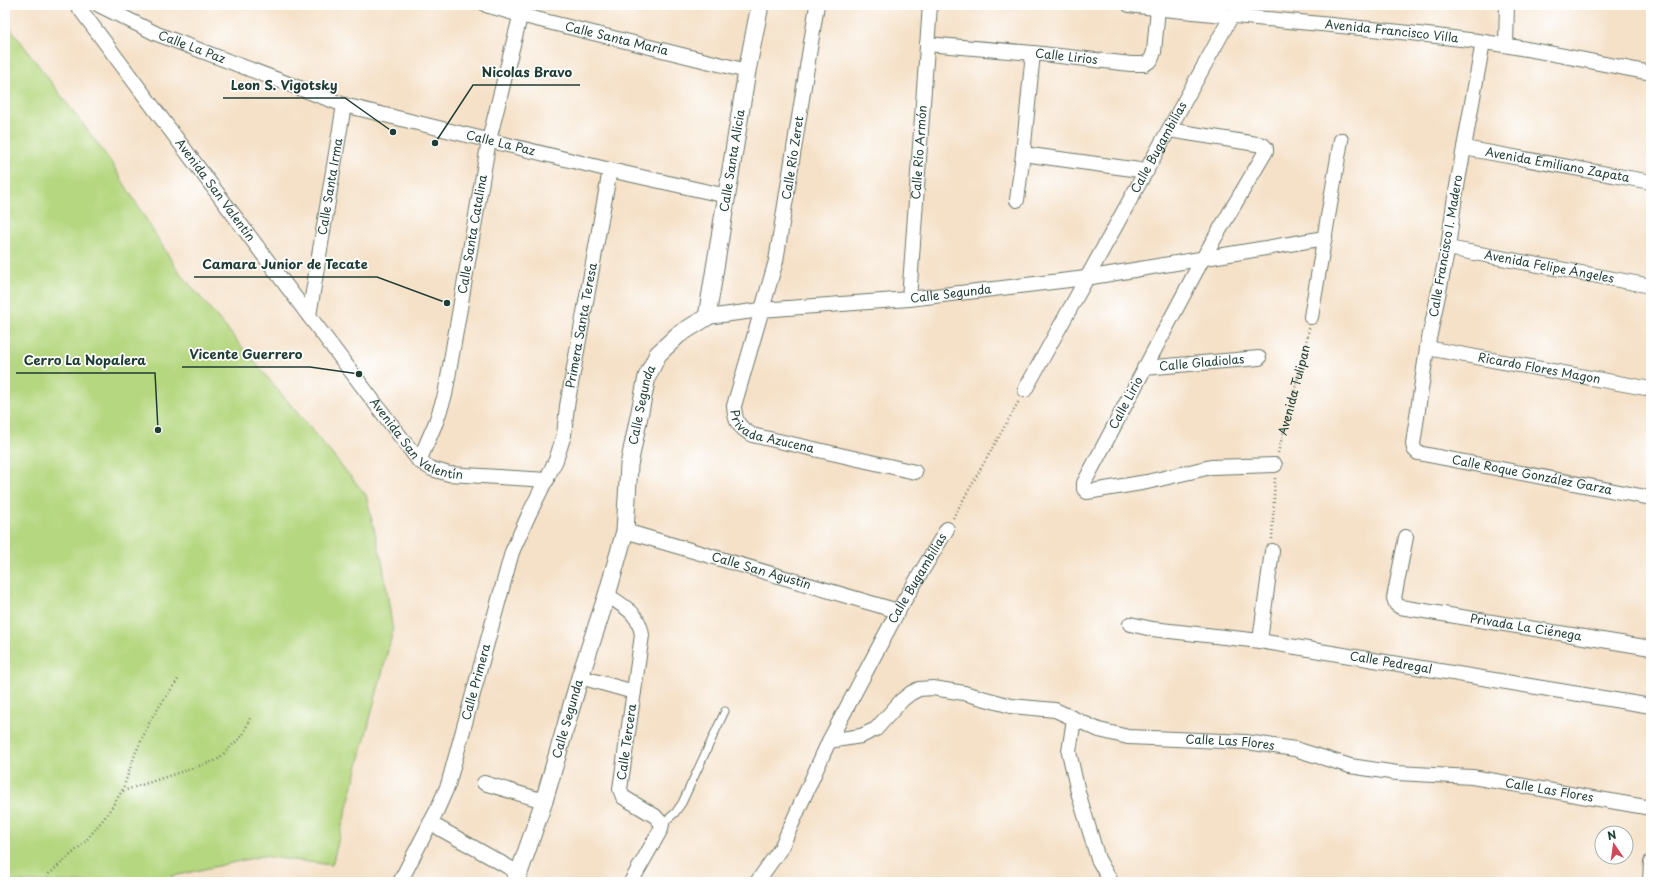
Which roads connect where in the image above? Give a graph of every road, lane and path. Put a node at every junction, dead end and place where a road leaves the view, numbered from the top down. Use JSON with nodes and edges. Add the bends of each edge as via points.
{"nodes":[{"id":1,"x":77,"y":5,"type":"edge"},
{"id":2,"x":99,"y":5,"type":"edge"},
{"id":3,"x":486,"y":5,"type":"edge"},
{"id":4,"x":760,"y":5,"type":"edge"},
{"id":5,"x":817,"y":5,"type":"edge"},
{"id":6,"x":930,"y":5,"type":"edge"},
{"id":7,"x":1130,"y":5,"type":"edge"},
{"id":8,"x":1508,"y":5,"type":"edge"},
{"id":9,"x":1158,"y":8,"type":"junction"},
{"id":10,"x":522,"y":10,"type":"edge"},
{"id":11,"x":1231,"y":17,"type":"junction"},
{"id":12,"x":1483,"y":42,"type":"junction"},
{"id":13,"x":928,"y":44,"type":"junction"},
{"id":14,"x":1506,"y":46,"type":"junction"},
{"id":15,"x":1032,"y":53,"type":"junction"},
{"id":16,"x":747,"y":71,"type":"junction"},
{"id":17,"x":1651,"y":73,"type":"edge"},
{"id":18,"x":344,"y":105,"type":"junction"},
{"id":19,"x":1169,"y":130,"type":"junction"},
{"id":20,"x":489,"y":140,"type":"junction"},
{"id":21,"x":1341,"y":140,"type":"dead end"},
{"id":22,"x":1464,"y":148,"type":"junction"},
{"id":23,"x":1023,"y":154,"type":"junction"},
{"id":24,"x":610,"y":170,"type":"junction"},
{"id":25,"x":1147,"y":171,"type":"junction"},
{"id":26,"x":1651,"y":182,"type":"edge"},
{"id":27,"x":727,"y":196,"type":"junction"},
{"id":28,"x":1017,"y":200,"type":"dead end"},
{"id":29,"x":1324,"y":238,"type":"junction"},
{"id":30,"x":1448,"y":248,"type":"junction"},
{"id":31,"x":1203,"y":258,"type":"junction"},
{"id":32,"x":1086,"y":278,"type":"junction"},
{"id":33,"x":1651,"y":286,"type":"edge"},
{"id":34,"x":909,"y":299,"type":"junction"},
{"id":35,"x":761,"y":310,"type":"junction"},
{"id":36,"x":309,"y":316,"type":"junction"},
{"id":37,"x":707,"y":317,"type":"junction"},
{"id":38,"x":1311,"y":317,"type":"joint"},
{"id":39,"x":1427,"y":348,"type":"junction"},
{"id":40,"x":1259,"y":358,"type":"dead end"},
{"id":41,"x":1144,"y":368,"type":"junction"},
{"id":42,"x":1651,"y":389,"type":"edge"},
{"id":43,"x":1025,"y":390,"type":"joint"},
{"id":44,"x":1414,"y":449,"type":"joint"},
{"id":45,"x":419,"y":461,"type":"junction"},
{"id":46,"x":1276,"y":465,"type":"junction"},
{"id":47,"x":915,"y":472,"type":"dead end"},
{"id":48,"x":547,"y":480,"type":"junction"},
{"id":49,"x":1651,"y":498,"type":"edge"},
{"id":50,"x":947,"y":529,"type":"joint"},
{"id":51,"x":625,"y":531,"type":"junction"},
{"id":52,"x":1406,"y":537,"type":"dead end"},
{"id":53,"x":1272,"y":551,"type":"joint"},
{"id":54,"x":607,"y":595,"type":"junction"},
{"id":55,"x":898,"y":611,"type":"junction"},
{"id":56,"x":1130,"y":624,"type":"dead end"},
{"id":57,"x":1260,"y":641,"type":"junction"},
{"id":58,"x":1651,"y":648,"type":"edge"},
{"id":59,"x":580,"y":677,"type":"junction"},
{"id":60,"x":179,"y":678,"type":"dead end"},
{"id":61,"x":634,"y":692,"type":"junction"},
{"id":62,"x":1651,"y":706,"type":"edge"},
{"id":63,"x":725,"y":711,"type":"dead end"},
{"id":64,"x":250,"y":718,"type":"dead end"},
{"id":65,"x":1074,"y":719,"type":"junction"},
{"id":66,"x":829,"y":741,"type":"junction"},
{"id":67,"x":484,"y":783,"type":"dead end"},
{"id":68,"x":122,"y":791,"type":"junction"},
{"id":69,"x":544,"y":801,"type":"junction"},
{"id":70,"x":1651,"y":808,"type":"edge"},
{"id":71,"x":430,"y":823,"type":"junction"},
{"id":72,"x":662,"y":824,"type":"junction"},
{"id":73,"x":1651,"y":862,"type":"edge"},
{"id":74,"x":517,"y":878,"type":"edge"},
{"id":75,"x":47,"y":882,"type":"edge"},
{"id":76,"x":400,"y":882,"type":"edge"},
{"id":77,"x":631,"y":882,"type":"edge"},
{"id":78,"x":757,"y":882,"type":"edge"},
{"id":79,"x":1111,"y":882,"type":"edge"},
{"id":80,"x":1650,"y":882,"type":"edge"}],
"edges":[{"from":1,"to":36,"type":"street","name":"Avenida San Valentín"},
{"from":2,"to":18,"type":"street","name":"Calle La Paz","via":[[157,34]]},
{"from":3,"to":10,"type":"street","name":"Calle Santa María"},
{"from":4,"to":16,"type":"street","name":"Calle Santa Alicia"},
{"from":5,"to":35,"type":"street","name":"Calle Río Zeret","via":[[776,261]]},
{"from":6,"to":13,"type":"street","name":"Calle Río Armón"},
{"from":7,"to":9,"type":"street","name":"Avenida Francisco Villa"},
{"from":8,"to":14,"type":"street"},
{"from":9,"to":11,"type":"street","name":"Avenida Francisco Villa"},
{"from":9,"to":15,"type":"street","name":"Calle Lirios","via":[[1154,52],[1151,60],[1145,64]]},
{"from":10,"to":16,"type":"street","name":"Calle Santa María"},
{"from":10,"to":20,"type":"street","name":"Calle Santa Catalina"},
{"from":11,"to":12,"type":"street","name":"Avenida Francisco Villa","via":[[1363,28]]},
{"from":11,"to":19,"type":"street","name":"Calle Bugambilias"},
{"from":12,"to":14,"type":"street","name":"Avenida Francisco Villa"},
{"from":12,"to":22,"type":"street","name":"Calle Francisco I. Madero"},
{"from":13,"to":15,"type":"street","name":"Calle Lirios"},
{"from":13,"to":34,"type":"street","name":"Calle Río Armón"},
{"from":14,"to":17,"type":"street","name":"Avenida Francisco Villa"},
{"from":15,"to":23,"type":"street"},
{"from":16,"to":27,"type":"street","name":"Calle Santa Alicia"},
{"from":18,"to":20,"type":"street","name":"Calle La Paz"},
{"from":18,"to":36,"type":"street","name":"Calle Santa Irma"},
{"from":19,"to":25,"type":"street","name":"Calle Bugambilias"},
{"from":19,"to":31,"type":"street","name":"Calle Lirio","via":[[1262,145],[1266,148]]},
{"from":20,"to":24,"type":"street","name":"Calle La Paz"},
{"from":20,"to":45,"type":"street","name":"Calle Santa Catalina","via":[[445,395]]},
{"from":21,"to":29,"type":"street"},
{"from":22,"to":26,"type":"street","name":"Avenida Emiliano Zapata"},
{"from":22,"to":30,"type":"street","name":"Calle Francisco I. Madero"},
{"from":23,"to":25,"type":"street"},
{"from":23,"to":28,"type":"street"},
{"from":24,"to":27,"type":"street","name":"Calle La Paz"},
{"from":24,"to":48,"type":"street","name":"Primera Santa Teresa","via":[[567,406],[564,435]]},
{"from":25,"to":32,"type":"street","name":"Calle Bugambilias"},
{"from":27,"to":37,"type":"street","name":"Calle Santa Alicia"},
{"from":29,"to":31,"type":"street"},
{"from":29,"to":38,"type":"street"},
{"from":30,"to":33,"type":"street","name":"Avenida Felipe Ángeles"},
{"from":30,"to":39,"type":"street","name":"Calle Francisco I. Madero"},
{"from":31,"to":32,"type":"street"},
{"from":31,"to":41,"type":"street","name":"Calle Lirio"},
{"from":32,"to":34,"type":"street","name":"Calle Segunda"},
{"from":32,"to":43,"type":"street","name":"Calle Bugambilias"},
{"from":34,"to":35,"type":"street","name":"Calle Segunda"},
{"from":35,"to":37,"type":"street","name":"Calle Segunda"},
{"from":35,"to":47,"type":"street","name":"Privada Azucena","via":[[734,406],[737,423],[752,436]]},
{"from":36,"to":45,"type":"street","name":"Avenida San Valentín"},
{"from":37,"to":51,"type":"street","name":"Calle Segunda","via":[[678,335],[658,354],[647,378],[629,465]]},
{"from":38,"to":46,"type":"path","name":"Avenida Tulipan"},
{"from":39,"to":42,"type":"street","name":"Ricardo Flores Magon"},
{"from":39,"to":44,"type":"street","name":"Calle Francisco I. Madero"},
{"from":40,"to":41,"type":"street","name":"Calle Gladiolas"},
{"from":41,"to":46,"type":"street","name":"Calle Lirio","via":[[1084,483],[1087,492],[1212,467]]},
{"from":43,"to":50,"type":"path","name":"Calle Bugambilias"},
{"from":44,"to":49,"type":"street","name":"Calle Roque González Garza","via":[[1418,453]]},
{"from":45,"to":48,"type":"street","name":"Avenida San Valentín","via":[[432,469],[449,474]]},
{"from":46,"to":53,"type":"path","name":"Avenida Tulipan"},
{"from":48,"to":71,"type":"street","name":"Calle Primera","via":[[512,552],[448,785]]},
{"from":50,"to":55,"type":"street","name":"Calle Bugambilias"},
{"from":51,"to":54,"type":"street","name":"Calle Segunda"},
{"from":51,"to":55,"type":"street","name":"Calle San Agustín"},
{"from":52,"to":58,"type":"street","name":"Privada La Ciénega","via":[[1394,598],[1400,607]]},
{"from":53,"to":57,"type":"street"},
{"from":54,"to":59,"type":"street","name":"Calle Segunda"},
{"from":54,"to":61,"type":"street","name":"Calle Tercera","via":[[626,608],[640,624],[642,636]]},
{"from":55,"to":66,"type":"street","name":"Calle Bugambilias"},
{"from":56,"to":57,"type":"street","name":"Calle Pedregal","via":[[1152,629]]},
{"from":57,"to":62,"type":"street","name":"Calle Pedregal"},
{"from":59,"to":61,"type":"street","name":"Calle Tercera"},
{"from":59,"to":69,"type":"street","name":"Calle Segunda"},
{"from":60,"to":68,"type":"path","via":[[152,717]]},
{"from":61,"to":72,"type":"street","name":"Calle Tercera","via":[[620,789],[624,798],[655,816]]},
{"from":63,"to":72,"type":"lane","via":[[682,803]]},
{"from":64,"to":68,"type":"path","via":[[243,735],[217,760]]},
{"from":65,"to":66,"type":"street","name":"Calle Las Flores","via":[[1055,710],[1010,706],[964,693],[933,688],[919,689],[902,700],[876,729],[862,736]]},
{"from":65,"to":70,"type":"street","name":"Calle Las Flores","via":[[1099,730],[1128,737],[1246,742],[1295,749],[1350,766],[1397,773],[1472,777]]},
{"from":65,"to":79,"type":"street","via":[[1069,752],[1098,859]]},
{"from":66,"to":78,"type":"street","name":"Calle Bugambilias","via":[[781,848]]},
{"from":67,"to":69,"type":"street"},
{"from":68,"to":75,"type":"path","via":[[84,843],[49,874]]},
{"from":69,"to":74,"type":"street","name":"Calle Segunda"},
{"from":71,"to":74,"type":"street"},
{"from":71,"to":76,"type":"street","name":"Calle Primera"},
{"from":72,"to":77,"type":"street"},
{"from":73,"to":80,"type":"street"}]}
